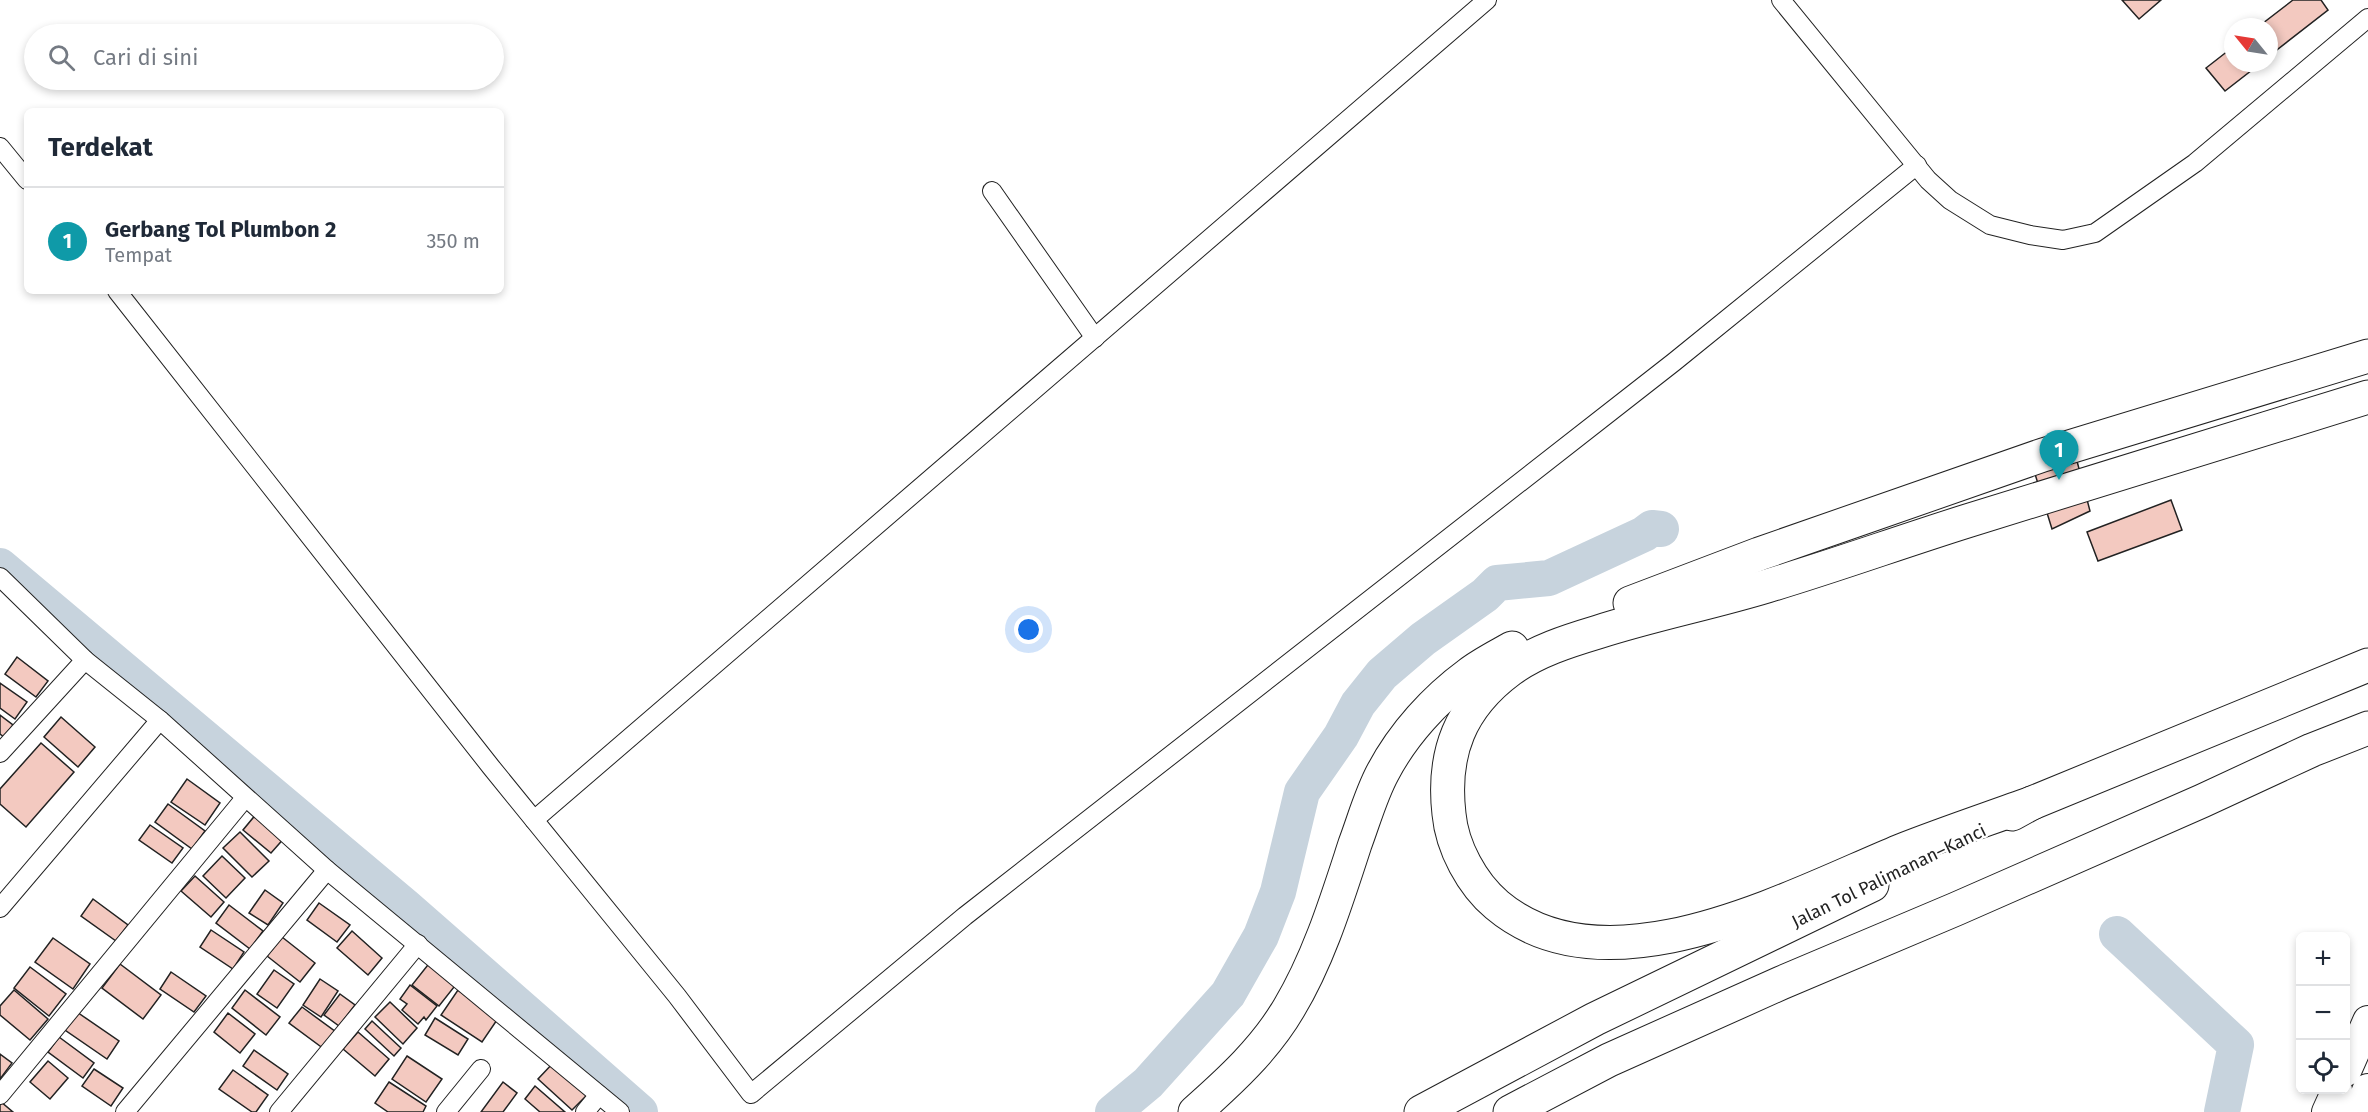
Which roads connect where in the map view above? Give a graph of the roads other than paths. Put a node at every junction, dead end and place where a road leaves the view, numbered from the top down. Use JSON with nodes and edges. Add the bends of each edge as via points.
{"nodes":[{"id":1,"x":1487,"y":0,"type":"edge"},
{"id":2,"x":1781,"y":0,"type":"edge"},
{"id":3,"x":2368,"y":18,"type":"edge"},
{"id":4,"x":0,"y":147,"type":"edge"},
{"id":5,"x":1917,"y":165,"type":"junction"},
{"id":6,"x":24,"y":176,"type":"edge"},
{"id":7,"x":992,"y":191,"type":"dead end"},
{"id":8,"x":119,"y":294,"type":"edge"},
{"id":9,"x":1095,"y":338,"type":"junction"},
{"id":10,"x":2368,"y":356,"type":"edge"},
{"id":11,"x":2368,"y":397,"type":"edge"},
{"id":12,"x":0,"y":577,"type":"edge"},
{"id":13,"x":85,"y":660,"type":"junction"},
{"id":14,"x":2368,"y":665,"type":"edge"},
{"id":15,"x":160,"y":720,"type":"junction"},
{"id":16,"x":2368,"y":728,"type":"edge"},
{"id":17,"x":0,"y":753,"type":"edge"},
{"id":18,"x":245,"y":798,"type":"junction"},
{"id":19,"x":2032,"y":803,"type":"junction"},
{"id":20,"x":534,"y":820,"type":"junction"},
{"id":21,"x":327,"y":870,"type":"junction"},
{"id":22,"x":0,"y":908,"type":"edge"},
{"id":23,"x":418,"y":944,"type":"junction"},
{"id":24,"x":2368,"y":1021,"type":"edge"},
{"id":25,"x":2350,"y":1062,"type":"edge"},
{"id":26,"x":482,"y":1069,"type":"dead end"},
{"id":27,"x":2368,"y":1089,"type":"edge"},
{"id":28,"x":2335,"y":1094,"type":"edge"},
{"id":29,"x":0,"y":1095,"type":"edge"},
{"id":30,"x":599,"y":1095,"type":"junction"},
{"id":31,"x":125,"y":1112,"type":"edge"},
{"id":32,"x":279,"y":1112,"type":"edge"},
{"id":33,"x":446,"y":1112,"type":"edge"},
{"id":34,"x":585,"y":1112,"type":"edge"},
{"id":35,"x":620,"y":1112,"type":"edge"},
{"id":36,"x":1195,"y":1112,"type":"edge"},
{"id":37,"x":1421,"y":1112,"type":"edge"},
{"id":38,"x":1510,"y":1112,"type":"edge"},
{"id":39,"x":2327,"y":1112,"type":"edge"},
{"id":40,"x":2358,"y":1112,"type":"edge"}],
"edges":[{"from":1,"to":9,"type":"street"},
{"from":2,"to":5,"type":"street"},
{"from":3,"to":5,"type":"street","via":[[2195,162],[2095,233],[2063,240],[1990,225],[1950,200]]},
{"from":4,"to":6,"type":"street"},
{"from":5,"to":20,"type":"street","via":[[1665,369],[965,916],[751,1094]]},
{"from":7,"to":9,"type":"street"},
{"from":8,"to":20,"type":"street"},
{"from":9,"to":20,"type":"street"},
{"from":10,"to":36,"type":"highway","via":[[2043,455],[1759,554],[1513,648],[1470,673],[1412,730],[1383,772],[1311,964],[1289,1008],[1257,1053]]},
{"from":11,"to":19,"type":"highway","via":[[1764,587],[1560,644],[1513,668],[1480,696],[1463,722],[1449,759],[1447,793],[1449,822],[1469,872],[1486,896],[1506,913],[1565,940],[1638,943],[1706,929],[1920,843]]},
{"from":12,"to":13,"type":"street"},
{"from":13,"to":15,"type":"street"},
{"from":13,"to":17,"type":"street"},
{"from":14,"to":19,"type":"highway","name":"Jalan Tol Palimanan–Kanci"},
{"from":15,"to":18,"type":"street"},
{"from":15,"to":22,"type":"street"},
{"from":16,"to":38,"type":"highway","via":[[1781,983],[1609,1060]]},
{"from":18,"to":21,"type":"street"},
{"from":18,"to":29,"type":"street"},
{"from":19,"to":37,"type":"highway","name":"Jalan Tol Palimanan–Kanci","via":[[1982,832],[1594,1019]]},
{"from":21,"to":23,"type":"street"},
{"from":21,"to":31,"type":"street"},
{"from":23,"to":30,"type":"street"},
{"from":23,"to":32,"type":"street"},
{"from":24,"to":25,"type":"highway"},
{"from":26,"to":33,"type":"street"},
{"from":27,"to":40,"type":"highway"},
{"from":28,"to":39,"type":"highway"},
{"from":30,"to":34,"type":"street"},
{"from":30,"to":35,"type":"street"}]}
